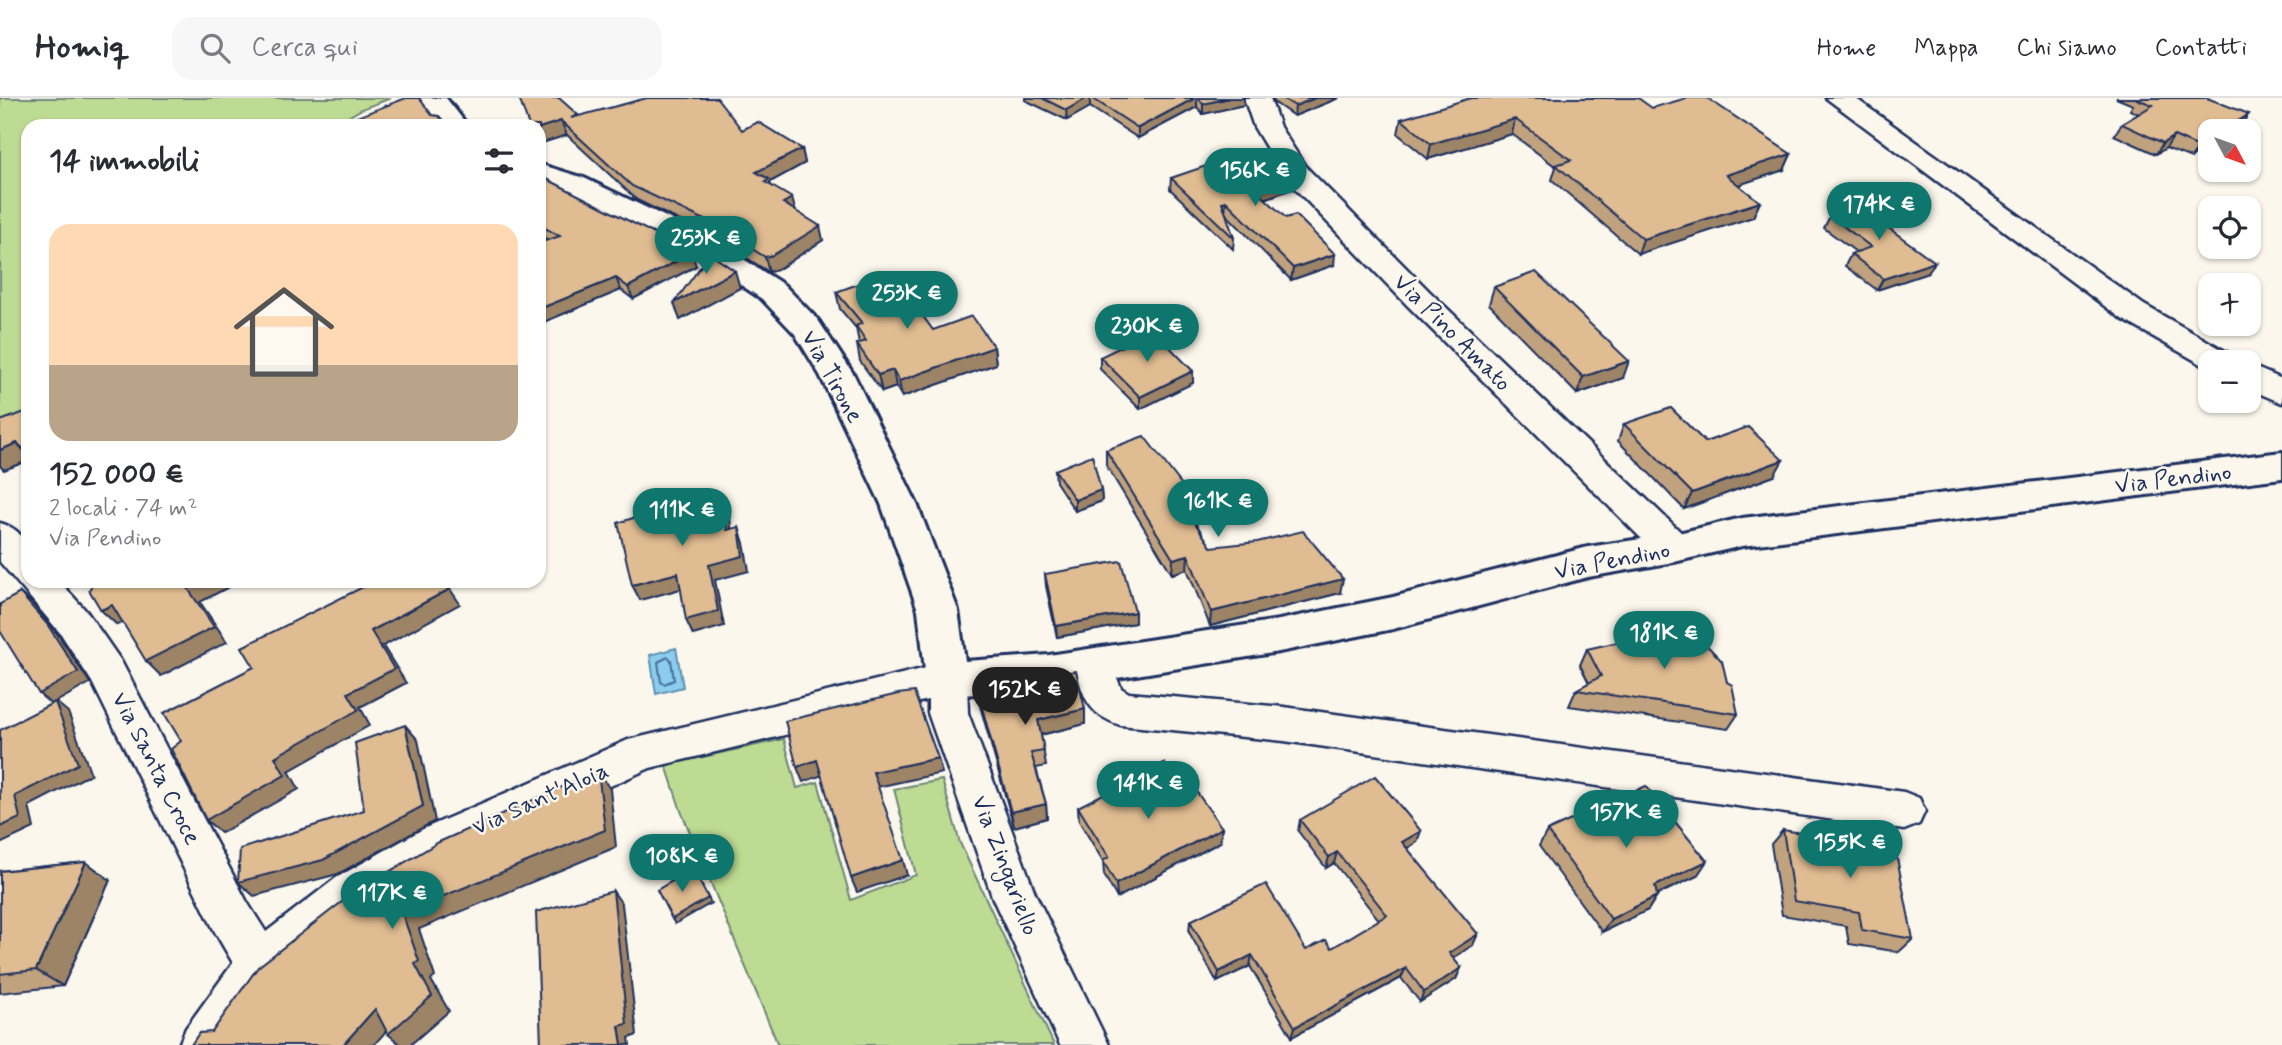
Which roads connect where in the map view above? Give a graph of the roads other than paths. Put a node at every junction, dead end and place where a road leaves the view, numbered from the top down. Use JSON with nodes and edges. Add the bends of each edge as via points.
{"nodes":[{"id":1,"x":432,"y":98,"type":"edge"},
{"id":2,"x":1257,"y":98,"type":"edge"},
{"id":3,"x":1839,"y":98,"type":"edge"},
{"id":4,"x":448,"y":119,"type":"edge"},
{"id":5,"x":546,"y":175,"type":"edge"},
{"id":6,"x":2200,"y":350,"type":"edge"},
{"id":7,"x":2261,"y":382,"type":"edge"},
{"id":8,"x":2282,"y":392,"type":"edge"},
{"id":9,"x":2282,"y":465,"type":"edge"},
{"id":10,"x":0,"y":536,"type":"edge"},
{"id":11,"x":1674,"y":548,"type":"junction"},
{"id":12,"x":21,"y":562,"type":"edge"},
{"id":13,"x":43,"y":588,"type":"edge"},
{"id":14,"x":1094,"y":666,"type":"junction"},
{"id":15,"x":947,"y":679,"type":"junction"},
{"id":16,"x":1904,"y":811,"type":"dead end"},
{"id":17,"x":260,"y":965,"type":"junction"},
{"id":18,"x":203,"y":1045,"type":"edge"},
{"id":19,"x":1085,"y":1045,"type":"edge"}],
"edges":[{"from":1,"to":4,"type":"street"},
{"from":2,"to":11,"type":"street","name":"Via Pino Amato","via":[[1266,127],[1294,172]]},
{"from":3,"to":6,"type":"street","via":[[2133,312]]},
{"from":5,"to":15,"type":"street","name":"Via Tirone","via":[[701,245],[773,292],[807,327],[837,375],[899,504],[938,610]]},
{"from":7,"to":8,"type":"street"},
{"from":9,"to":11,"type":"street","name":"Via Pendino","via":[[1768,529]]},
{"from":10,"to":12,"type":"street"},
{"from":11,"to":14,"type":"street","name":"Via Pendino","via":[[1588,562],[1380,616]]},
{"from":13,"to":17,"type":"street","name":"Via Santa Croce","via":[[107,672]]},
{"from":14,"to":15,"type":"street","name":"Via Pendino"},
{"from":14,"to":16,"type":"street","via":[[1105,698],[1120,708],[1284,724]]},
{"from":15,"to":17,"type":"street","name":"Via Sant'Aloia","via":[[643,752],[438,843],[352,893]]},
{"from":15,"to":19,"type":"street","name":"Via Zingariello","via":[[948,713],[1016,899]]},
{"from":17,"to":18,"type":"street","name":"Via Sant'Aloia"}]}
